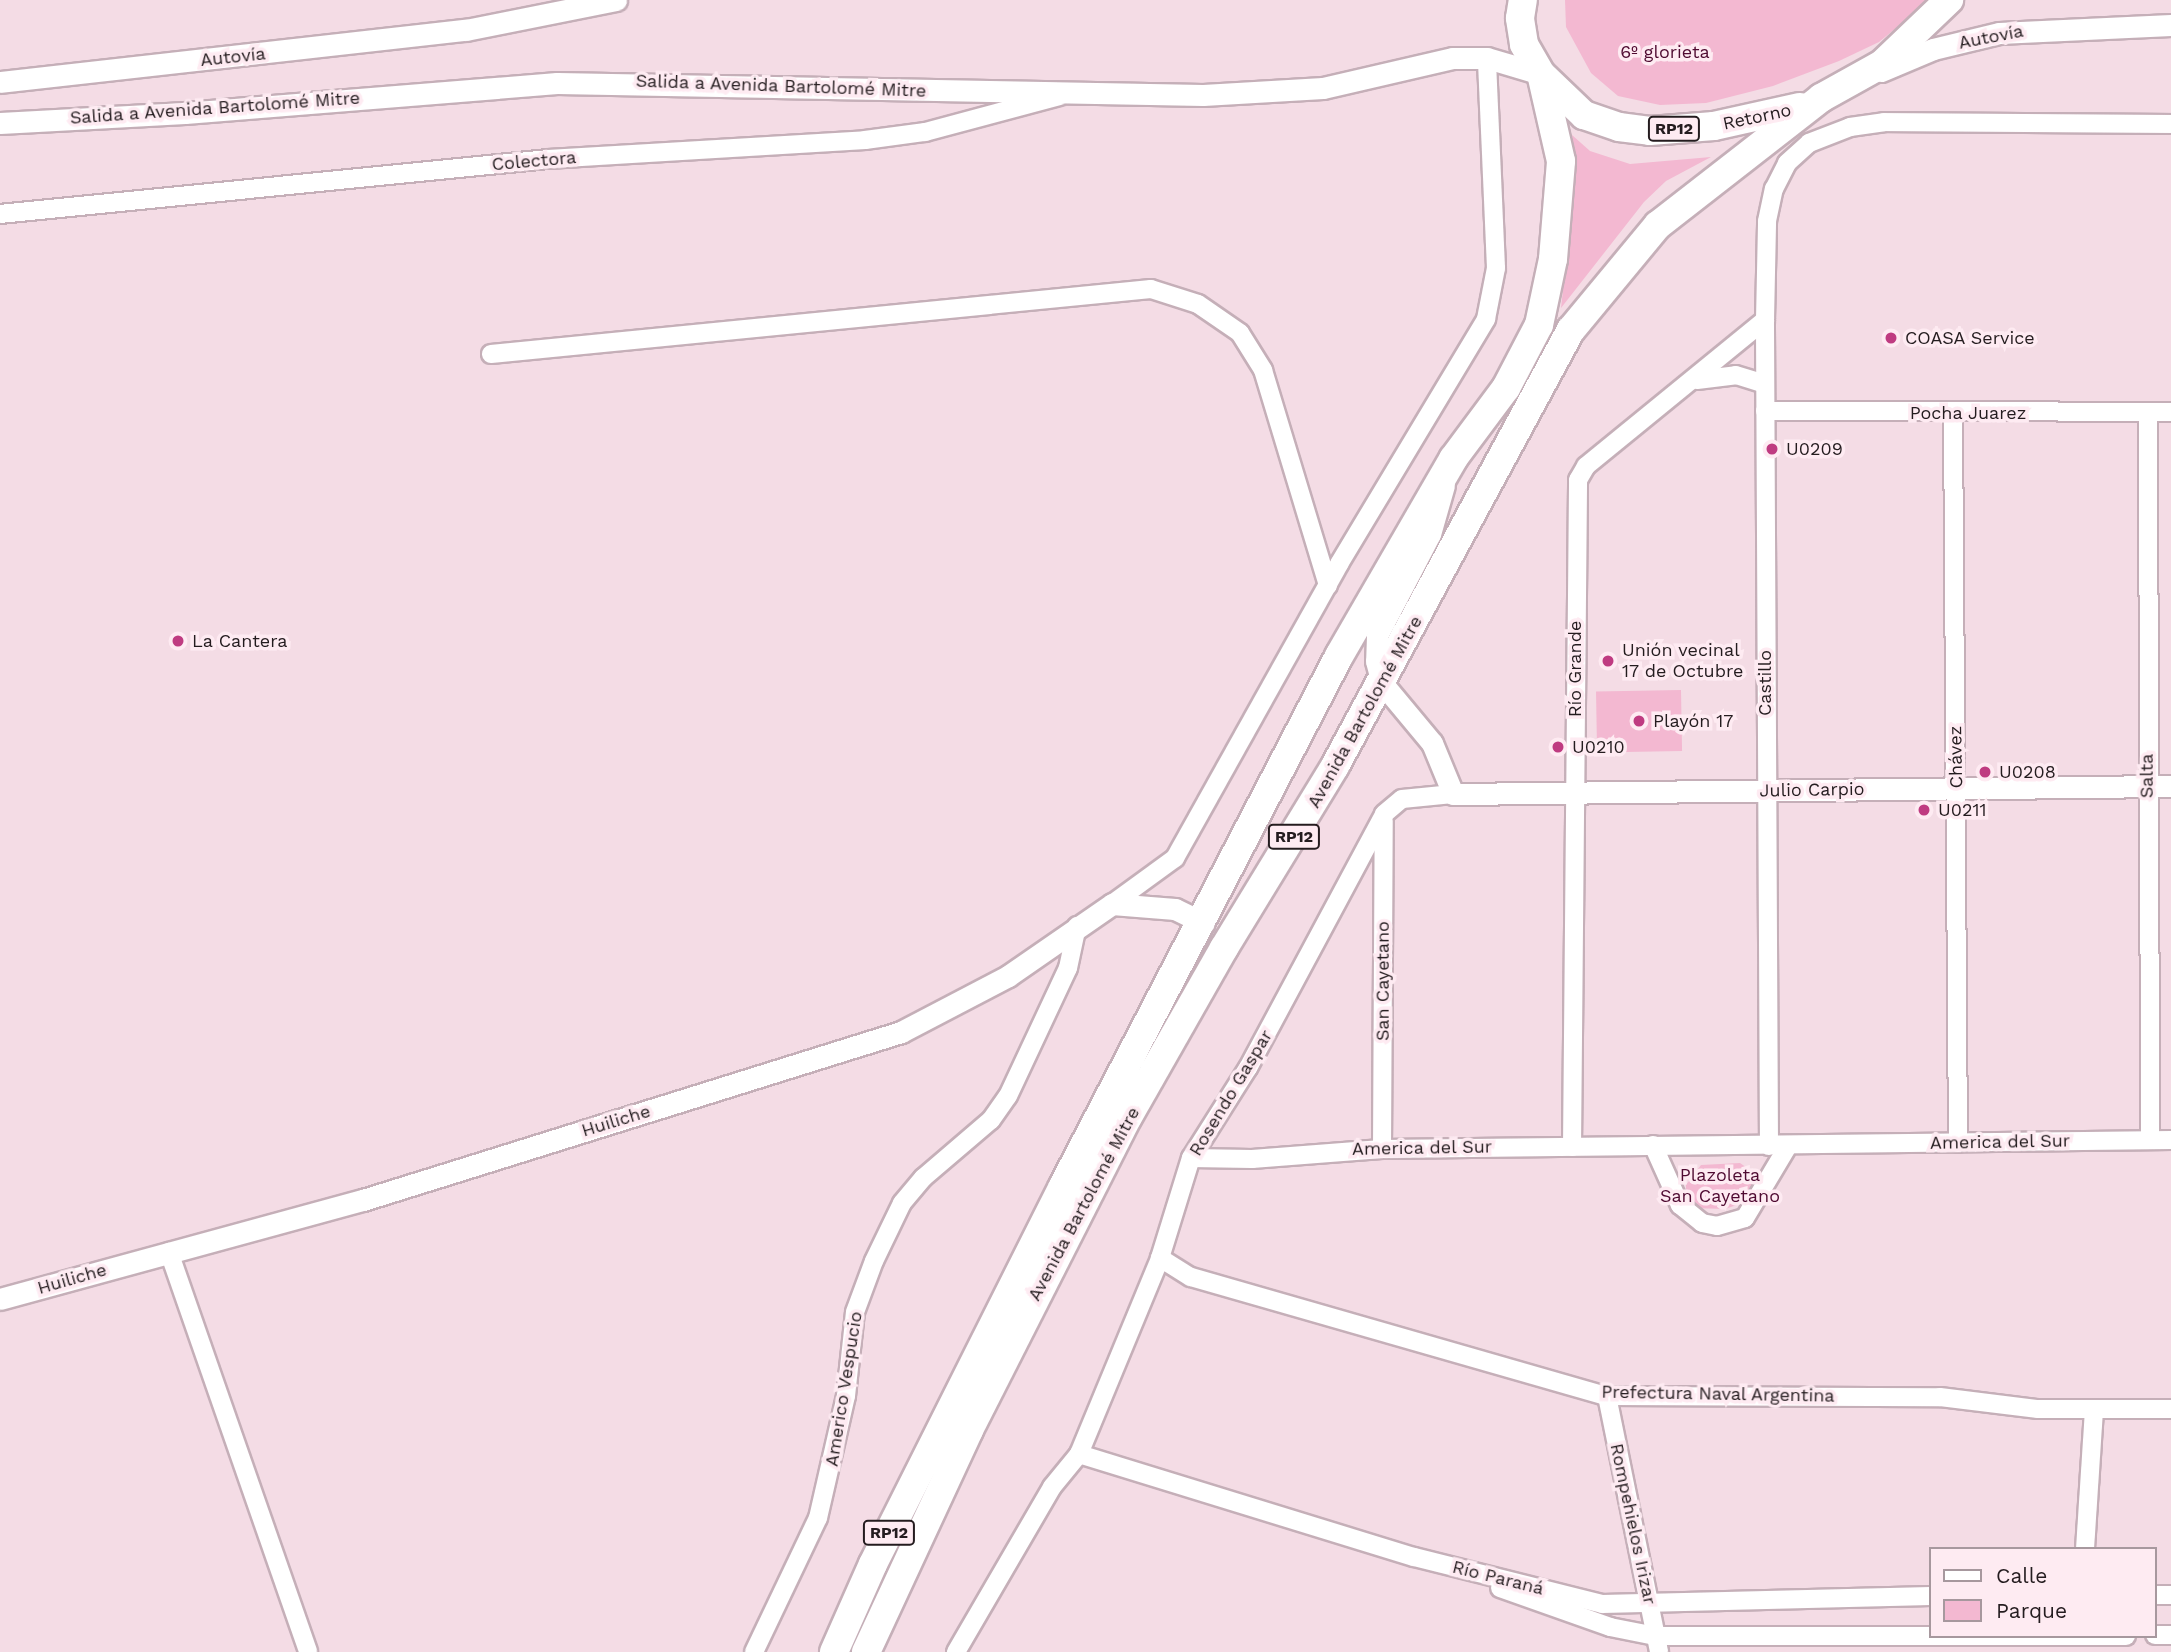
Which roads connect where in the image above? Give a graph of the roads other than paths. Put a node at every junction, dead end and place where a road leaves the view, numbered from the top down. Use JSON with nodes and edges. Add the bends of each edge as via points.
{"nodes":[{"id":1,"x":616,"y":0,"type":"edge"},
{"id":2,"x":1523,"y":0,"type":"edge"},
{"id":3,"x":1949,"y":0,"type":"edge"},
{"id":4,"x":2171,"y":25,"type":"edge"},
{"id":5,"x":1487,"y":58,"type":"junction"},
{"id":6,"x":1541,"y":74,"type":"junction"},
{"id":7,"x":0,"y":82,"type":"edge"},
{"id":8,"x":1064,"y":95,"type":"junction"},
{"id":9,"x":1821,"y":98,"type":"junction"},
{"id":10,"x":8,"y":122,"type":"edge"},
{"id":11,"x":2171,"y":124,"type":"edge"},
{"id":12,"x":0,"y":214,"type":"edge"},
{"id":13,"x":1765,"y":320,"type":"junction"},
{"id":14,"x":491,"y":354,"type":"dead end"},
{"id":15,"x":1692,"y":381,"type":"junction"},
{"id":16,"x":1765,"y":384,"type":"junction"},
{"id":17,"x":1765,"y":411,"type":"junction"},
{"id":18,"x":2148,"y":412,"type":"junction"},
{"id":19,"x":2171,"y":412,"type":"edge"},
{"id":20,"x":1953,"y":414,"type":"junction"},
{"id":21,"x":1444,"y":475,"type":"junction"},
{"id":22,"x":1328,"y":585,"type":"junction"},
{"id":23,"x":1382,"y":683,"type":"junction"},
{"id":24,"x":2146,"y":786,"type":"junction"},
{"id":25,"x":2171,"y":786,"type":"edge"},
{"id":26,"x":1957,"y":788,"type":"junction"},
{"id":27,"x":1765,"y":791,"type":"junction"},
{"id":28,"x":1453,"y":794,"type":"junction"},
{"id":29,"x":1574,"y":794,"type":"junction"},
{"id":30,"x":1384,"y":814,"type":"junction"},
{"id":31,"x":1112,"y":904,"type":"junction"},
{"id":32,"x":1204,"y":923,"type":"junction"},
{"id":33,"x":1077,"y":926,"type":"junction"},
{"id":34,"x":2150,"y":1140,"type":"junction"},
{"id":35,"x":2171,"y":1140,"type":"edge"},
{"id":36,"x":1958,"y":1143,"type":"junction"},
{"id":37,"x":1653,"y":1145,"type":"junction"},
{"id":38,"x":1769,"y":1146,"type":"junction"},
{"id":39,"x":1788,"y":1146,"type":"junction"},
{"id":40,"x":1572,"y":1147,"type":"junction"},
{"id":41,"x":1382,"y":1149,"type":"junction"},
{"id":42,"x":1191,"y":1158,"type":"junction"},
{"id":43,"x":169,"y":1252,"type":"junction"},
{"id":44,"x":1160,"y":1258,"type":"junction"},
{"id":45,"x":0,"y":1299,"type":"edge"},
{"id":46,"x":1607,"y":1396,"type":"junction"},
{"id":47,"x":2171,"y":1409,"type":"edge"},
{"id":48,"x":2094,"y":1410,"type":"junction"},
{"id":49,"x":1079,"y":1454,"type":"junction"},
{"id":50,"x":2085,"y":1547,"type":"edge"},
{"id":51,"x":1414,"y":1557,"type":"junction"},
{"id":52,"x":1930,"y":1596,"type":"edge"},
{"id":53,"x":1651,"y":1605,"type":"junction"},
{"id":54,"x":2111,"y":1638,"type":"edge"},
{"id":55,"x":2081,"y":1642,"type":"edge"},
{"id":56,"x":1657,"y":1644,"type":"edge"},
{"id":57,"x":308,"y":1652,"type":"edge"},
{"id":58,"x":754,"y":1652,"type":"edge"},
{"id":59,"x":834,"y":1652,"type":"edge"},
{"id":60,"x":866,"y":1652,"type":"edge"},
{"id":61,"x":956,"y":1652,"type":"edge"}],
"edges":[{"from":1,"to":7,"type":"street","name":"Autovía","via":[[466,30]]},
{"from":2,"to":6,"type":"main road","name":"Avenida Bartolomé Mitre","number":"RP12","via":[[1524,44]]},
{"from":3,"to":9,"type":"main road","name":"Avenida Bartolomé Mitre","number":"RP12","via":[[1882,64]]},
{"from":4,"to":9,"type":"street","name":"Autovía","via":[[1999,33],[1933,49]]},
{"from":5,"to":6,"type":"street","name":"Salida a Avenida Bartolomé Mitre"},
{"from":5,"to":8,"type":"street","name":"Salida a Avenida Bartolomé Mitre","via":[[1453,58],[1323,88],[1203,95]]},
{"from":5,"to":22,"type":"street","via":[[1496,268],[1486,319]]},
{"from":6,"to":9,"type":"main road","name":"Retorno","number":"RP12","via":[[1584,115],[1650,131],[1780,114]]},
{"from":6,"to":21,"type":"main road","name":"Avenida Bartolomé Mitre","number":"RP12","via":[[1562,161],[1549,283],[1539,325],[1521,362]]},
{"from":8,"to":10,"type":"street","name":"Salida a Avenida Bartolomé Mitre","via":[[556,83],[185,113]]},
{"from":8,"to":12,"type":"street","name":"Colectora","via":[[925,132],[865,140],[548,159]]},
{"from":9,"to":23,"type":"main road","name":"Avenida Bartolomé Mitre","number":"RP12","via":[[1658,225],[1593,299],[1552,359],[1470,523]]},
{"from":11,"to":13,"type":"street","name":"Castillo","via":[[1884,122],[1850,127],[1809,143],[1787,163],[1774,189],[1767,221]]},
{"from":13,"to":15,"type":"street","name":"Río Grande"},
{"from":13,"to":16,"type":"street","name":"Castillo"},
{"from":14,"to":22,"type":"street","via":[[1151,289],[1198,304],[1240,333],[1263,370]]},
{"from":15,"to":16,"type":"street","via":[[1736,375]]},
{"from":15,"to":29,"type":"street","name":"Río Grande","via":[[1586,466],[1578,480]]},
{"from":16,"to":17,"type":"street","name":"Castillo"},
{"from":17,"to":20,"type":"street","name":"Pocha Juarez"},
{"from":17,"to":27,"type":"street","name":"Castillo"},
{"from":18,"to":19,"type":"street","name":"Pocha Juarez"},
{"from":18,"to":20,"type":"street","name":"Pocha Juarez"},
{"from":18,"to":24,"type":"street","name":"Salta"},
{"from":20,"to":26,"type":"street","name":"Chávez"},
{"from":21,"to":23,"type":"street","via":[[1430,534],[1391,601],[1377,636],[1376,661]]},
{"from":21,"to":32,"type":"main road","name":"Avenida Bartolomé Mitre","number":"RP12","via":[[1339,656]]},
{"from":22,"to":31,"type":"street","via":[[1175,858]]},
{"from":23,"to":28,"type":"street","via":[[1432,743]]},
{"from":23,"to":60,"type":"main road","name":"Avenida Bartolomé Mitre","number":"RP12","via":[[1128,1117],[974,1418]]},
{"from":24,"to":25,"type":"street","name":"Julio Carpio"},
{"from":24,"to":26,"type":"street","name":"Julio Carpio"},
{"from":24,"to":34,"type":"street","name":"Salta"},
{"from":26,"to":27,"type":"street","name":"Julio Carpio"},
{"from":26,"to":36,"type":"street","name":"Chávez"},
{"from":27,"to":29,"type":"street","name":"Julio Carpio"},
{"from":27,"to":38,"type":"street","name":"Castillo"},
{"from":28,"to":29,"type":"street","name":"Julio Carpio"},
{"from":28,"to":30,"type":"street","via":[[1402,799]]},
{"from":29,"to":40,"type":"street","name":"Río Grande"},
{"from":30,"to":41,"type":"street","name":"San Cayetano"},
{"from":30,"to":42,"type":"street","name":"Rosendo Gaspar","via":[[1248,1068],[1203,1132]]},
{"from":31,"to":32,"type":"street","via":[[1175,909]]},
{"from":31,"to":33,"type":"street","name":"Huiliche"},
{"from":32,"to":59,"type":"main road","name":"Avenida Bartolomé Mitre","number":"RP12","via":[[1063,1186],[873,1564]]},
{"from":33,"to":43,"type":"street","name":"Huiliche","via":[[1008,976],[901,1032],[363,1199]]},
{"from":33,"to":58,"type":"street","name":"Americo Vespucio","via":[[1068,968],[1008,1096],[991,1120],[923,1178],[902,1203],[869,1273],[855,1312],[846,1396],[818,1518]]},
{"from":34,"to":35,"type":"street","name":"America del Sur"},
{"from":34,"to":36,"type":"street","name":"America del Sur"},
{"from":36,"to":39,"type":"street","name":"America del Sur"},
{"from":37,"to":38,"type":"street","name":"America del Sur"},
{"from":37,"to":39,"type":"street","via":[[1680,1205],[1702,1223],[1717,1226],[1745,1218]]},
{"from":37,"to":40,"type":"street","name":"America del Sur"},
{"from":38,"to":39,"type":"street","name":"America del Sur"},
{"from":40,"to":41,"type":"street","name":"America del Sur"},
{"from":41,"to":42,"type":"street","name":"America del Sur"},
{"from":42,"to":44,"type":"street","name":"Rosendo Gaspar"},
{"from":43,"to":45,"type":"street","name":"Huiliche"},
{"from":43,"to":57,"type":"street"},
{"from":44,"to":46,"type":"street","name":"Prefectura Naval Argentina","via":[[1191,1277]]},
{"from":44,"to":49,"type":"street","name":"Rosendo Gaspar"},
{"from":46,"to":48,"type":"street","name":"Prefectura Naval Argentina","via":[[1940,1397],[2038,1409]]},
{"from":46,"to":53,"type":"street","name":"Rompehielos Irizar"},
{"from":47,"to":48,"type":"street","name":"Prefectura Naval Argentina"},
{"from":48,"to":50,"type":"street"},
{"from":49,"to":51,"type":"street","name":"Río Paraná"},
{"from":49,"to":61,"type":"street","name":"Rosendo Gaspar","via":[[1052,1487]]},
{"from":51,"to":53,"type":"street","name":"Río Paraná","via":[[1602,1604]]},
{"from":51,"to":56,"type":"street"},
{"from":52,"to":53,"type":"street","name":"Río Paraná","via":[[1827,1595]]},
{"from":53,"to":56,"type":"street","name":"Rompehielos Irizar"},
{"from":54,"to":55,"type":"street"},
{"from":55,"to":56,"type":"street"}]}
